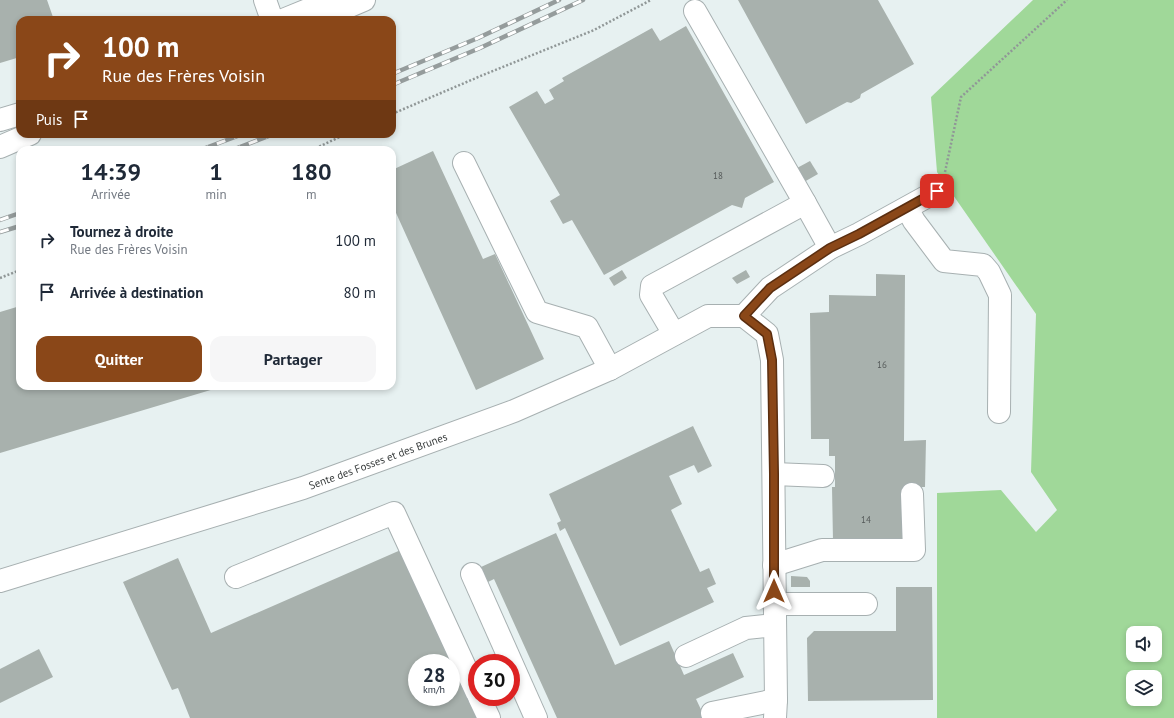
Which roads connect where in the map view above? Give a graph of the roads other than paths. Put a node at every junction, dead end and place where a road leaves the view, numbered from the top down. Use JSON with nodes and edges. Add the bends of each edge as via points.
{"nodes":[{"id":1,"x":265,"y":0,"type":"edge"},
{"id":2,"x":332,"y":0,"type":"edge"},
{"id":3,"x":364,"y":0,"type":"edge"},
{"id":4,"x":695,"y":11,"type":"dead end"},
{"id":5,"x":271,"y":16,"type":"edge"},
{"id":6,"x":293,"y":16,"type":"edge"},
{"id":7,"x":326,"y":16,"type":"edge"},
{"id":8,"x":16,"y":115,"type":"edge"},
{"id":9,"x":0,"y":120,"type":"edge"},
{"id":10,"x":21,"y":138,"type":"edge"},
{"id":11,"x":0,"y":147,"type":"edge"},
{"id":12,"x":464,"y":163,"type":"dead end"},
{"id":13,"x":937,"y":191,"type":"road end"},
{"id":14,"x":805,"y":203,"type":"junction"},
{"id":15,"x":906,"y":208,"type":"junction"},
{"id":16,"x":830,"y":248,"type":"junction"},
{"id":17,"x":744,"y":316,"type":"junction"},
{"id":18,"x":674,"y":334,"type":"junction"},
{"id":19,"x":610,"y":369,"type":"junction"},
{"id":20,"x":998,"y":412,"type":"dead end"},
{"id":21,"x":774,"y":474,"type":"junction"},
{"id":22,"x":823,"y":476,"type":"dead end"},
{"id":23,"x":912,"y":494,"type":"dead end"},
{"id":24,"x":774,"y":565,"type":"junction"},
{"id":25,"x":472,"y":574,"type":"dead end"},
{"id":26,"x":236,"y":577,"type":"dead end"},
{"id":27,"x":0,"y":581,"type":"edge"},
{"id":28,"x":866,"y":604,"type":"dead end"},
{"id":29,"x":774,"y":615,"type":"junction"},
{"id":30,"x":686,"y":656,"type":"dead end"},
{"id":31,"x":468,"y":673,"type":"edge"},
{"id":32,"x":483,"y":706,"type":"edge"},
{"id":33,"x":775,"y":709,"type":"edge"},
{"id":34,"x":712,"y":713,"type":"dead end"},
{"id":35,"x":488,"y":718,"type":"edge"},
{"id":36,"x":536,"y":718,"type":"edge"}],
"edges":[{"from":1,"to":5,"type":"street"},
{"from":2,"to":6,"type":"street"},
{"from":3,"to":7,"type":"street"},
{"from":4,"to":14,"type":"street"},
{"from":8,"to":9,"type":"street"},
{"from":10,"to":11,"type":"street"},
{"from":12,"to":19,"type":"street","via":[[536,312],[586,327]]},
{"from":13,"to":15,"type":"street"},
{"from":14,"to":16,"type":"street"},
{"from":14,"to":18,"type":"street","via":[[652,286],[651,295]]},
{"from":15,"to":16,"type":"street"},
{"from":15,"to":20,"type":"street","via":[[944,261],[983,265],[1000,295]]},
{"from":16,"to":17,"type":"street","via":[[770,288]]},
{"from":17,"to":18,"type":"street","name":"Sente des Fosses et des Brunes","via":[[708,316]]},
{"from":17,"to":21,"type":"street","via":[[767,334],[772,360]]},
{"from":18,"to":19,"type":"street","name":"Sente des Fosses et des Brunes"},
{"from":19,"to":27,"type":"street","name":"Sente des Fosses et des Brunes","via":[[514,411],[303,488]]},
{"from":21,"to":22,"type":"street"},
{"from":21,"to":24,"type":"street"},
{"from":23,"to":24,"type":"street","via":[[914,550],[822,550]]},
{"from":24,"to":29,"type":"street"},
{"from":25,"to":36,"type":"street"},
{"from":26,"to":31,"type":"street","via":[[394,513]]},
{"from":28,"to":29,"type":"street"},
{"from":29,"to":30,"type":"street"},
{"from":29,"to":33,"type":"street"},
{"from":32,"to":35,"type":"street"},
{"from":33,"to":34,"type":"street"}]}
